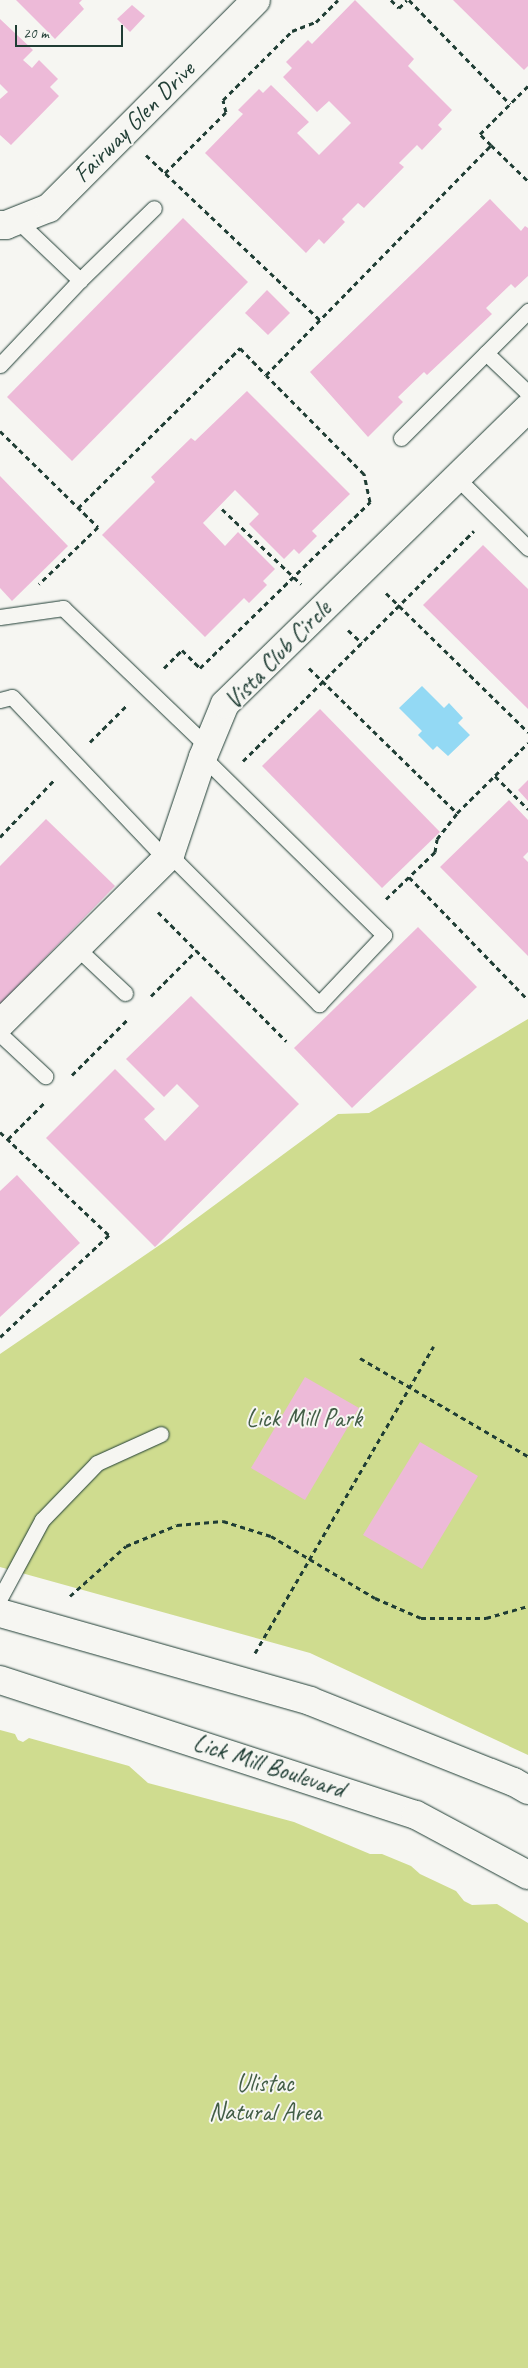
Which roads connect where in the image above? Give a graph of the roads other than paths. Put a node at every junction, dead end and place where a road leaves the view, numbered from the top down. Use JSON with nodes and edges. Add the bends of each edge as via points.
{"nodes":[{"id":1,"x":256,"y":0,"type":"edge"},
{"id":2,"x":154,"y":208,"type":"dead end"},
{"id":3,"x":9,"y":223,"type":"edge"},
{"id":4,"x":80,"y":280,"type":"junction"},
{"id":5,"x":528,"y":311,"type":"edge"},
{"id":6,"x":486,"y":353,"type":"junction"},
{"id":7,"x":0,"y":365,"type":"edge"},
{"id":8,"x":528,"y":394,"type":"edge"},
{"id":9,"x":528,"y":408,"type":"edge"},
{"id":10,"x":401,"y":438,"type":"dead end"},
{"id":11,"x":458,"y":478,"type":"junction"},
{"id":12,"x":528,"y":548,"type":"edge"},
{"id":13,"x":3,"y":616,"type":"edge"},
{"id":14,"x":0,"y":700,"type":"edge"},
{"id":15,"x":205,"y":752,"type":"junction"},
{"id":16,"x":168,"y":857,"type":"junction"},
{"id":17,"x":77,"y":948,"type":"junction"},
{"id":18,"x":125,"y":993,"type":"dead end"},
{"id":19,"x":0,"y":1024,"type":"edge"},
{"id":20,"x":0,"y":1034,"type":"edge"},
{"id":21,"x":45,"y":1076,"type":"dead end"},
{"id":22,"x":161,"y":1434,"type":"dead end"},
{"id":23,"x":0,"y":1598,"type":"edge"},
{"id":24,"x":0,"y":1613,"type":"edge"},
{"id":25,"x":0,"y":1680,"type":"edge"},
{"id":26,"x":528,"y":1790,"type":"edge"},
{"id":27,"x":528,"y":1875,"type":"edge"}],
"edges":[{"from":1,"to":3,"type":"street","name":"Fairway Glen Drive","via":[[48,208]]},
{"from":2,"to":4,"type":"lane"},
{"from":3,"to":4,"type":"lane"},
{"from":4,"to":7,"type":"lane"},
{"from":5,"to":6,"type":"lane"},
{"from":6,"to":8,"type":"lane"},
{"from":6,"to":10,"type":"lane"},
{"from":9,"to":11,"type":"street","name":"Vista Club Circle"},
{"from":11,"to":12,"type":"lane"},
{"from":11,"to":15,"type":"street","name":"Vista Club Circle","via":[[225,704]]},
{"from":13,"to":15,"type":"lane","via":[[63,608],[145,686]]},
{"from":14,"to":16,"type":"lane","via":[[12,697]]},
{"from":15,"to":16,"type":"street","name":"Vista Club Circle"},
{"from":15,"to":16,"type":"lane","via":[[225,779],[384,935],[318,1004]]},
{"from":16,"to":17,"type":"street","name":"Vista Club Circle"},
{"from":17,"to":18,"type":"lane"},
{"from":17,"to":19,"type":"street","name":"Vista Club Circle"},
{"from":20,"to":21,"type":"lane"},
{"from":22,"to":23,"type":"lane","via":[[97,1462],[42,1520]]},
{"from":24,"to":26,"type":"street","via":[[310,1701]]},
{"from":25,"to":27,"type":"street","name":"Lick Mill Boulevard","via":[[416,1815]]}]}
